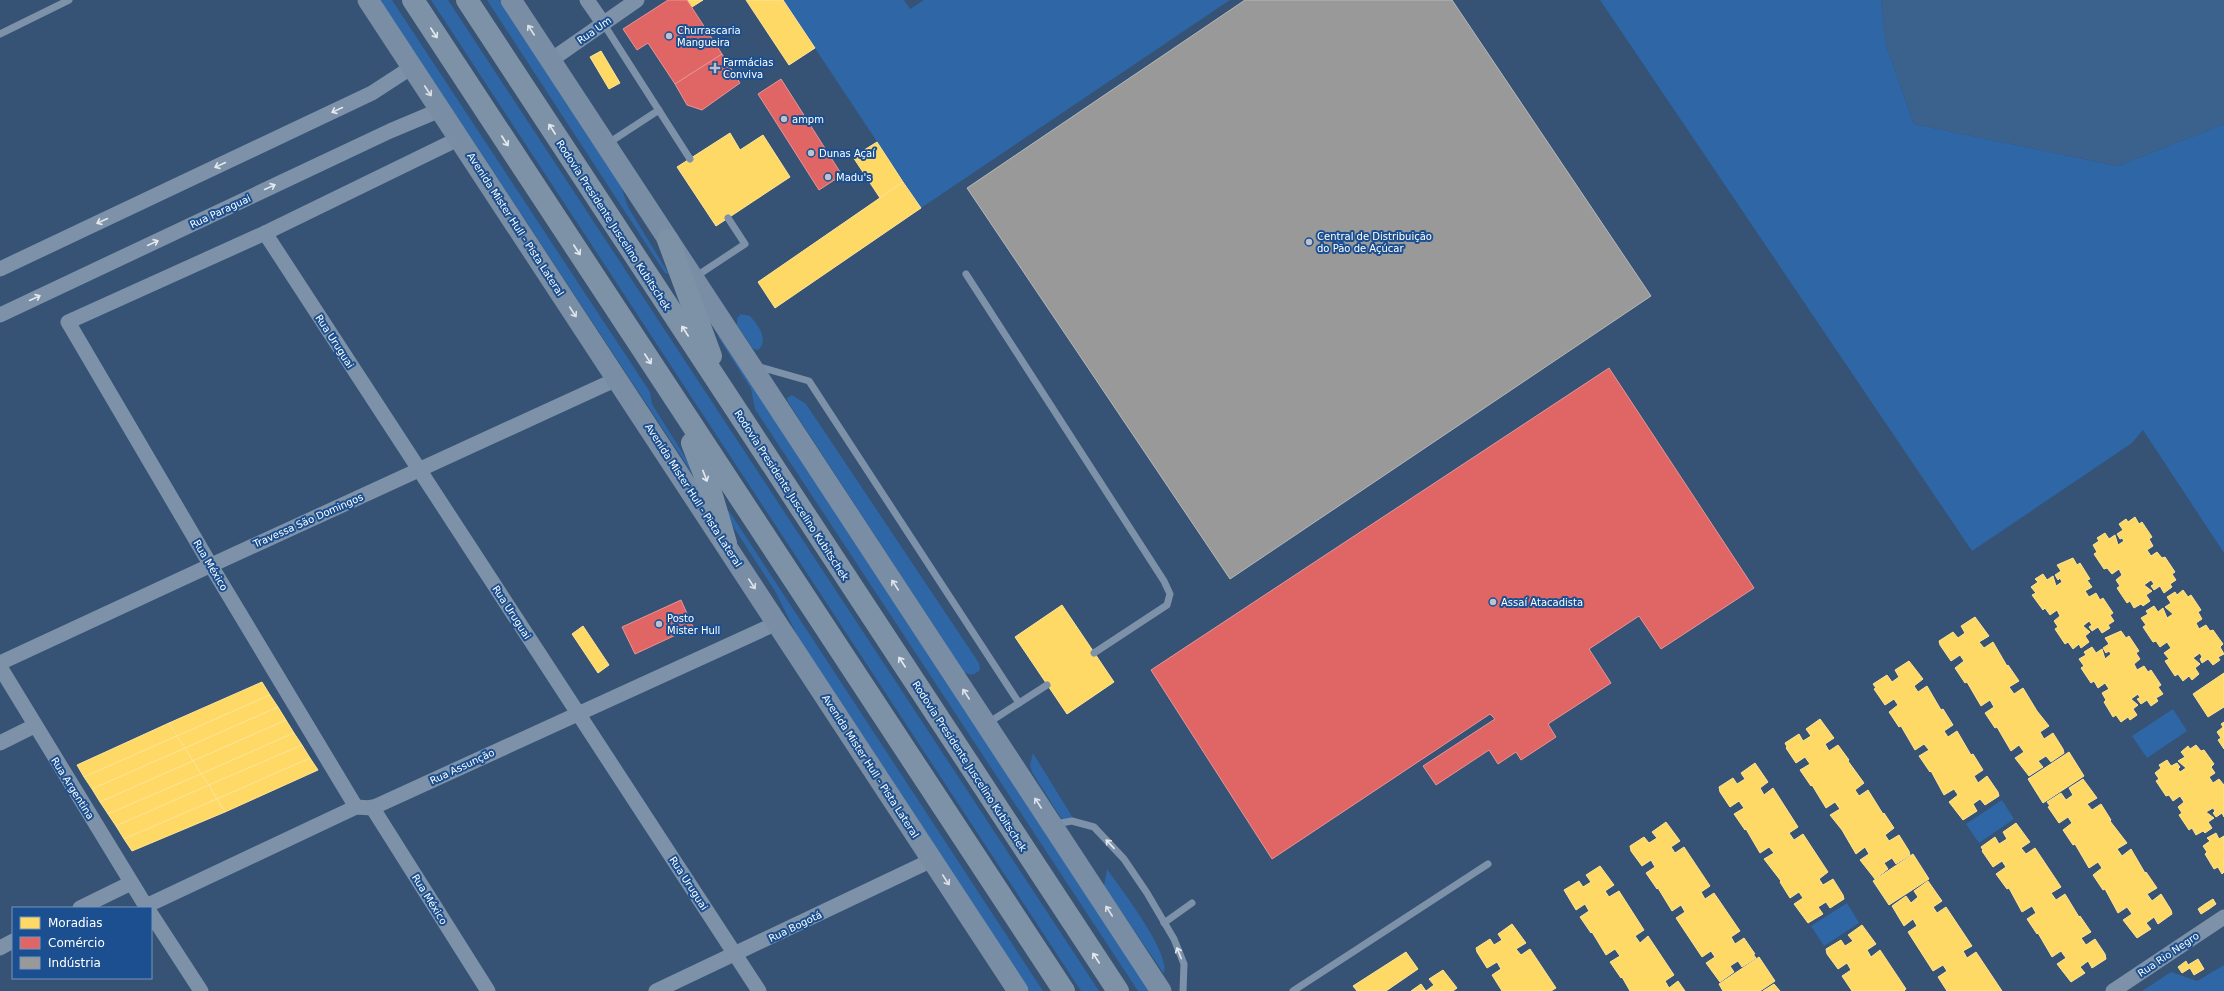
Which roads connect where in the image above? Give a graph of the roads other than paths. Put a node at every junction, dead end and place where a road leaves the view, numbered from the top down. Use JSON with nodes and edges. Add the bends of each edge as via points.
{"nodes":[{"id":1,"x":69,"y":0,"type":"edge"},
{"id":2,"x":368,"y":0,"type":"edge"},
{"id":3,"x":413,"y":0,"type":"edge"},
{"id":4,"x":467,"y":0,"type":"edge"},
{"id":5,"x":511,"y":0,"type":"edge"},
{"id":6,"x":587,"y":0,"type":"edge"},
{"id":7,"x":637,"y":0,"type":"edge"},
{"id":8,"x":603,"y":24,"type":"junction"},
{"id":9,"x":0,"y":34,"type":"edge"},
{"id":10,"x":551,"y":60,"type":"junction"},
{"id":11,"x":412,"y":67,"type":"junction"},
{"id":12,"x":440,"y":110,"type":"junction"},
{"id":13,"x":659,"y":110,"type":"junction"},
{"id":14,"x":460,"y":138,"type":"junction"},
{"id":15,"x":606,"y":144,"type":"junction"},
{"id":16,"x":690,"y":159,"type":"dead end"},
{"id":17,"x":728,"y":218,"type":"dead end"},
{"id":18,"x":265,"y":233,"type":"junction"},
{"id":19,"x":668,"y":240,"type":"junction"},
{"id":20,"x":0,"y":269,"type":"edge"},
{"id":21,"x":966,"y":274,"type":"dead end"},
{"id":22,"x":693,"y":278,"type":"junction"},
{"id":23,"x":0,"y":315,"type":"edge"},
{"id":24,"x":750,"y":364,"type":"junction"},
{"id":25,"x":616,"y":379,"type":"junction"},
{"id":26,"x":724,"y":391,"type":"junction"},
{"id":27,"x":676,"y":401,"type":"junction"},
{"id":28,"x":420,"y":470,"type":"junction"},
{"id":29,"x":726,"y":543,"type":"junction"},
{"id":30,"x":210,"y":564,"type":"junction"},
{"id":31,"x":778,"y":623,"type":"junction"},
{"id":32,"x":1094,"y":653,"type":"dead end"},
{"id":33,"x":0,"y":663,"type":"edge"},
{"id":34,"x":0,"y":667,"type":"edge"},
{"id":35,"x":1048,"y":685,"type":"dead end"},
{"id":36,"x":1019,"y":703,"type":"junction"},
{"id":37,"x":578,"y":713,"type":"junction"},
{"id":38,"x":986,"y":724,"type":"junction"},
{"id":39,"x":34,"y":726,"type":"junction"},
{"id":40,"x":0,"y":743,"type":"edge"},
{"id":41,"x":356,"y":807,"type":"junction"},
{"id":42,"x":372,"y":807,"type":"junction"},
{"id":43,"x":1052,"y":825,"type":"junction"},
{"id":44,"x":932,"y":860,"type":"junction"},
{"id":45,"x":1488,"y":864,"type":"dead end"},
{"id":46,"x":131,"y":883,"type":"junction"},
{"id":47,"x":1192,"y":903,"type":"dead end"},
{"id":48,"x":82,"y":907,"type":"edge"},
{"id":49,"x":146,"y":907,"type":"edge"},
{"id":50,"x":152,"y":908,"type":"edge"},
{"id":51,"x":152,"y":916,"type":"edge"},
{"id":52,"x":2224,"y":917,"type":"edge"},
{"id":53,"x":1164,"y":923,"type":"junction"},
{"id":54,"x":12,"y":942,"type":"edge"},
{"id":55,"x":0,"y":948,"type":"edge"},
{"id":56,"x":735,"y":955,"type":"junction"},
{"id":57,"x":201,"y":991,"type":"edge"},
{"id":58,"x":488,"y":991,"type":"edge"},
{"id":59,"x":656,"y":991,"type":"edge"},
{"id":60,"x":759,"y":991,"type":"edge"},
{"id":61,"x":1018,"y":991,"type":"edge"},
{"id":62,"x":1064,"y":991,"type":"edge"},
{"id":63,"x":1118,"y":991,"type":"edge"},
{"id":64,"x":1161,"y":991,"type":"edge"},
{"id":65,"x":1183,"y":991,"type":"edge"},
{"id":66,"x":1293,"y":991,"type":"edge"},
{"id":67,"x":2113,"y":991,"type":"edge"}],
"edges":[{"from":1,"to":9,"type":"lane"},
{"from":2,"to":11,"type":"main road","name":"Avenida Mister Hull - Pista Lateral"},
{"from":3,"to":27,"type":"highway","one_way":true},
{"from":26,"to":4,"type":"highway","name":"Rodovia Presidente Juscelino Kubitschek","one_way":true},
{"from":10,"to":5,"type":"main road","one_way":true},
{"from":6,"to":8,"type":"street"},
{"from":7,"to":8,"type":"street","name":"Rua Um"},
{"from":8,"to":10,"type":"street","name":"Rua Um"},
{"from":8,"to":13,"type":"lane"},
{"from":10,"to":15,"type":"main road"},
{"from":11,"to":12,"type":"main road","name":"Avenida Mister Hull - Pista Lateral","one_way":true},
{"from":11,"to":20,"type":"street","one_way":true,"via":[[372,93]]},
{"from":12,"to":14,"type":"main road","name":"Avenida Mister Hull - Pista Lateral"},
{"from":23,"to":12,"type":"street","name":"Rua Paraguai","one_way":true,"via":[[383,134]]},
{"from":13,"to":15,"type":"lane"},
{"from":13,"to":16,"type":"lane"},
{"from":14,"to":18,"type":"street"},
{"from":14,"to":25,"type":"main road","name":"Avenida Mister Hull - Pista Lateral","one_way":true},
{"from":15,"to":19,"type":"main road"},
{"from":17,"to":22,"type":"lane","via":[[745,244]]},
{"from":18,"to":28,"type":"street","name":"Rua Uruguai"},
{"from":18,"to":30,"type":"street","name":"Rua México","via":[[68,322]]},
{"from":19,"to":22,"type":"main road"},
{"from":19,"to":26,"type":"highway"},
{"from":21,"to":32,"type":"lane","via":[[1164,580],[1170,594],[1168,605]]},
{"from":22,"to":24,"type":"main road"},
{"from":24,"to":36,"type":"lane","via":[[809,381]]},
{"from":38,"to":24,"type":"main road","one_way":true},
{"from":25,"to":28,"type":"street","name":"Travessa São Domingos"},
{"from":25,"to":29,"type":"main road","name":"Avenida Mister Hull - Pista Lateral"},
{"from":63,"to":26,"type":"highway","name":"Rodovia Presidente Juscelino Kubitschek","one_way":true},
{"from":27,"to":29,"type":"highway","one_way":true,"via":[[710,489]]},
{"from":27,"to":62,"type":"highway"},
{"from":28,"to":30,"type":"street","name":"Travessa São Domingos"},
{"from":28,"to":37,"type":"street","name":"Rua Uruguai"},
{"from":29,"to":31,"type":"main road","name":"Avenida Mister Hull - Pista Lateral","one_way":true},
{"from":30,"to":33,"type":"street","name":"Travessa São Domingos"},
{"from":30,"to":41,"type":"street","name":"Rua México"},
{"from":31,"to":37,"type":"street","name":"Rua Assunção"},
{"from":31,"to":44,"type":"main road","name":"Avenida Mister Hull - Pista Lateral"},
{"from":34,"to":39,"type":"street","name":"Rua Argentina"},
{"from":35,"to":36,"type":"lane"},
{"from":36,"to":38,"type":"lane"},
{"from":37,"to":42,"type":"street","name":"Rua Assunção"},
{"from":37,"to":56,"type":"street","name":"Rua Uruguai"},
{"from":43,"to":38,"type":"main road","one_way":true},
{"from":39,"to":40,"type":"street"},
{"from":39,"to":46,"type":"street","name":"Rua Argentina"},
{"from":41,"to":42,"type":"street","name":"Rua Assunção"},
{"from":41,"to":50,"type":"street","name":"Rua Assunção"},
{"from":42,"to":58,"type":"street","name":"Rua México"},
{"from":53,"to":43,"type":"lane","one_way":true,"via":[[1124,859],[1094,827],[1072,821]]},
{"from":64,"to":43,"type":"main road","one_way":true},
{"from":44,"to":56,"type":"street","name":"Rua Bogotá"},
{"from":44,"to":61,"type":"main road","name":"Avenida Mister Hull - Pista Lateral","one_way":true},
{"from":45,"to":66,"type":"lane"},
{"from":46,"to":48,"type":"street"},
{"from":46,"to":49,"type":"street","name":"Rua Argentina"},
{"from":47,"to":53,"type":"lane"},
{"from":51,"to":57,"type":"street","name":"Rua Argentina"},
{"from":52,"to":67,"type":"street","name":"Rua Rio Negro"},
{"from":65,"to":53,"type":"lane","one_way":true,"via":[[1184,964]]},
{"from":54,"to":55,"type":"street"},
{"from":56,"to":59,"type":"street","name":"Rua Bogotá"},
{"from":56,"to":60,"type":"street","name":"Rua Uruguai"}]}
